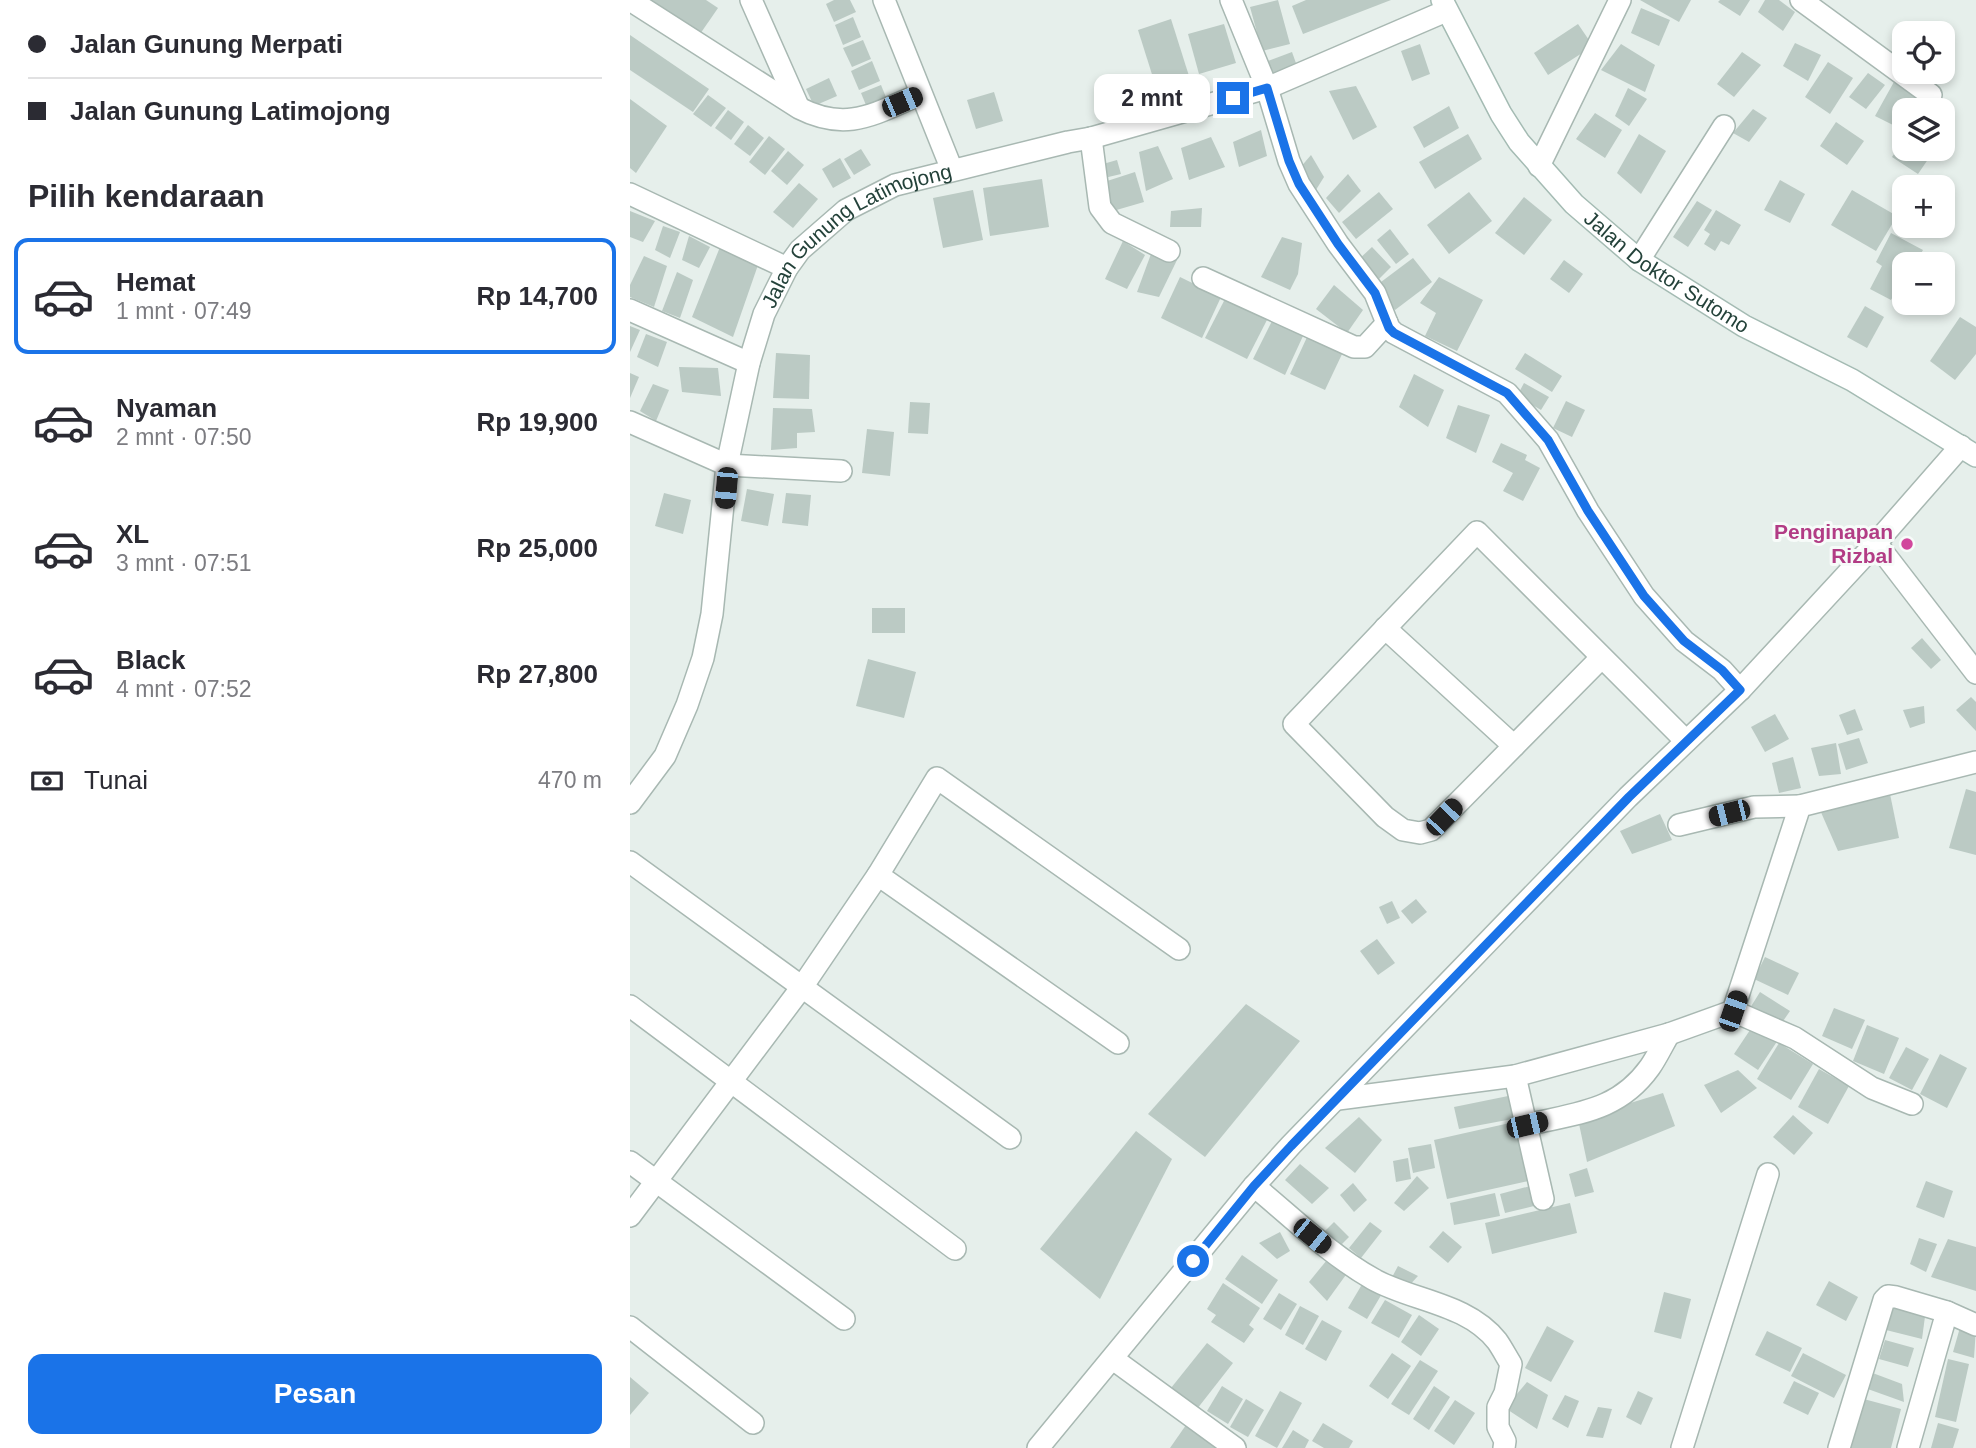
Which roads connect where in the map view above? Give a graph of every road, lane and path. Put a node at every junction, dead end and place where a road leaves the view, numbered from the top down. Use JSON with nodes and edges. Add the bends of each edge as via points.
{"nodes":[{"id":1,"x":630,"y":0,"type":"edge"},
{"id":2,"x":751,"y":0,"type":"edge"},
{"id":3,"x":884,"y":0,"type":"edge"},
{"id":4,"x":1231,"y":0,"type":"edge"},
{"id":5,"x":1620,"y":0,"type":"edge"},
{"id":6,"x":1801,"y":0,"type":"edge"},
{"id":7,"x":1444,"y":5,"type":"edge"},
{"id":8,"x":1267,"y":88,"type":"junction"},
{"id":9,"x":921,"y":94,"type":"junction"},
{"id":10,"x":1931,"y":94,"type":"dead end"},
{"id":11,"x":799,"y":108,"type":"junction"},
{"id":12,"x":1724,"y":127,"type":"dead end"},
{"id":13,"x":1091,"y":138,"type":"junction"},
{"id":14,"x":1539,"y":166,"type":"junction"},
{"id":15,"x":952,"y":170,"type":"junction"},
{"id":16,"x":630,"y":194,"type":"edge"},
{"id":17,"x":1169,"y":251,"type":"dead end"},
{"id":18,"x":1639,"y":260,"type":"junction"},
{"id":19,"x":788,"y":268,"type":"junction"},
{"id":20,"x":1203,"y":278,"type":"dead end"},
{"id":21,"x":630,"y":310,"type":"edge"},
{"id":22,"x":1387,"y":323,"type":"junction"},
{"id":23,"x":749,"y":363,"type":"junction"},
{"id":24,"x":630,"y":422,"type":"edge"},
{"id":25,"x":1968,"y":451,"type":"edge"},
{"id":26,"x":727,"y":465,"type":"junction"},
{"id":27,"x":841,"y":471,"type":"dead end"},
{"id":28,"x":1877,"y":543,"type":"junction"},
{"id":29,"x":1385,"y":628,"type":"junction"},
{"id":30,"x":1602,"y":657,"type":"junction"},
{"id":31,"x":1976,"y":673,"type":"edge"},
{"id":32,"x":1740,"y":690,"type":"junction"},
{"id":33,"x":1686,"y":741,"type":"junction"},
{"id":34,"x":1514,"y":746,"type":"junction"},
{"id":35,"x":1976,"y":762,"type":"edge"},
{"id":36,"x":630,"y":803,"type":"edge"},
{"id":37,"x":1800,"y":806,"type":"junction"},
{"id":38,"x":1679,"y":825,"type":"dead end"},
{"id":39,"x":630,"y":862,"type":"edge"},
{"id":40,"x":878,"y":875,"type":"junction"},
{"id":41,"x":1179,"y":949,"type":"dead end"},
{"id":42,"x":802,"y":987,"type":"junction"},
{"id":43,"x":630,"y":1006,"type":"edge"},
{"id":44,"x":1733,"y":1011,"type":"junction"},
{"id":45,"x":1669,"y":1034,"type":"junction"},
{"id":46,"x":1118,"y":1043,"type":"dead end"},
{"id":47,"x":1515,"y":1076,"type":"junction"},
{"id":48,"x":730,"y":1080,"type":"junction"},
{"id":49,"x":1338,"y":1099,"type":"junction"},
{"id":50,"x":1912,"y":1104,"type":"dead end"},
{"id":51,"x":1527,"y":1125,"type":"junction"},
{"id":52,"x":1010,"y":1138,"type":"dead end"},
{"id":53,"x":630,"y":1161,"type":"edge"},
{"id":54,"x":1769,"y":1174,"type":"dead end"},
{"id":55,"x":656,"y":1180,"type":"junction"},
{"id":56,"x":1254,"y":1186,"type":"junction"},
{"id":57,"x":1543,"y":1199,"type":"dead end"},
{"id":58,"x":630,"y":1216,"type":"edge"},
{"id":59,"x":955,"y":1249,"type":"dead end"},
{"id":60,"x":1947,"y":1312,"type":"junction"},
{"id":61,"x":844,"y":1319,"type":"dead end"},
{"id":62,"x":1976,"y":1325,"type":"edge"},
{"id":63,"x":630,"y":1327,"type":"edge"},
{"id":64,"x":1113,"y":1359,"type":"junction"},
{"id":65,"x":753,"y":1423,"type":"dead end"},
{"id":66,"x":1038,"y":1448,"type":"edge"},
{"id":67,"x":1235,"y":1448,"type":"edge"},
{"id":68,"x":1504,"y":1448,"type":"edge"},
{"id":69,"x":1682,"y":1448,"type":"edge"},
{"id":70,"x":1839,"y":1448,"type":"edge"},
{"id":71,"x":1908,"y":1448,"type":"edge"}],
"edges":[{"from":1,"to":11,"type":"street"},
{"from":2,"to":11,"type":"street"},
{"from":3,"to":9,"type":"street"},
{"from":4,"to":8,"type":"street"},
{"from":5,"to":14,"type":"street"},
{"from":6,"to":10,"type":"street"},
{"from":7,"to":8,"type":"street","name":"Jalan Gunung Latimojong"},
{"from":7,"to":14,"type":"street","name":"Jalan Doktor Sutomo","via":[[1501,114]]},
{"from":8,"to":13,"type":"street","name":"Jalan Gunung Latimojong"},
{"from":8,"to":22,"type":"street","via":[[1299,184],[1375,293]]},
{"from":9,"to":11,"type":"street","via":[[848,121],[818,118]]},
{"from":9,"to":15,"type":"street"},
{"from":12,"to":18,"type":"street"},
{"from":13,"to":15,"type":"street","name":"Jalan Gunung Latimojong"},
{"from":13,"to":17,"type":"street","via":[[1100,208],[1112,223]]},
{"from":14,"to":18,"type":"street","name":"Jalan Doktor Sutomo","via":[[1574,204]]},
{"from":15,"to":19,"type":"street","name":"Jalan Gunung Latimojong","via":[[895,185],[846,210],[813,238]]},
{"from":16,"to":19,"type":"street"},
{"from":18,"to":25,"type":"street","name":"Jalan Doktor Sutomo","via":[[1744,326],[1852,380]]},
{"from":19,"to":23,"type":"street","name":"Jalan Gunung Latimojong","via":[[764,314]]},
{"from":20,"to":22,"type":"street","via":[[1354,347],[1364,347]]},
{"from":21,"to":23,"type":"street"},
{"from":22,"to":32,"type":"street","via":[[1394,333],[1507,393],[1548,440],[1644,596],[1684,641]]},
{"from":23,"to":26,"type":"street","name":"Jalan Gunung Latimojong"},
{"from":24,"to":26,"type":"street"},
{"from":25,"to":28,"type":"street"},
{"from":26,"to":27,"type":"street"},
{"from":26,"to":36,"type":"street","name":"Jalan Gunung Latimojong","via":[[714,603],[703,658],[665,756]]},
{"from":28,"to":31,"type":"street"},
{"from":28,"to":32,"type":"street"},
{"from":29,"to":30,"type":"street","via":[[1477,532]]},
{"from":29,"to":34,"type":"street"},
{"from":29,"to":34,"type":"street","via":[[1294,724],[1385,817],[1403,830],[1431,830]]},
{"from":30,"to":33,"type":"street"},
{"from":30,"to":34,"type":"street"},
{"from":32,"to":33,"type":"street"},
{"from":33,"to":49,"type":"street"},
{"from":35,"to":37,"type":"street"},
{"from":37,"to":38,"type":"street","via":[[1754,807]]},
{"from":37,"to":44,"type":"street"},
{"from":39,"to":42,"type":"street"},
{"from":40,"to":41,"type":"street","via":[[937,778]]},
{"from":40,"to":42,"type":"street"},
{"from":40,"to":46,"type":"street"},
{"from":42,"to":48,"type":"street"},
{"from":42,"to":52,"type":"street"},
{"from":43,"to":48,"type":"street"},
{"from":44,"to":45,"type":"street"},
{"from":44,"to":50,"type":"street","via":[[1795,1038],[1872,1088]]},
{"from":45,"to":47,"type":"street"},
{"from":45,"to":51,"type":"street","via":[[1630,1091],[1604,1107]]},
{"from":47,"to":49,"type":"street"},
{"from":47,"to":51,"type":"street"},
{"from":48,"to":55,"type":"street"},
{"from":48,"to":59,"type":"street"},
{"from":49,"to":56,"type":"street"},
{"from":51,"to":57,"type":"street"},
{"from":53,"to":55,"type":"street"},
{"from":54,"to":69,"type":"street"},
{"from":55,"to":58,"type":"street"},
{"from":55,"to":61,"type":"street"},
{"from":56,"to":64,"type":"street"},
{"from":56,"to":68,"type":"street","via":[[1352,1266],[1375,1280],[1458,1312],[1496,1340],[1511,1364],[1498,1407]]},
{"from":60,"to":62,"type":"street"},
{"from":60,"to":70,"type":"street","via":[[1896,1297],[1884,1300]]},
{"from":60,"to":71,"type":"street"},
{"from":63,"to":65,"type":"street"},
{"from":64,"to":66,"type":"street"},
{"from":64,"to":67,"type":"street"}]}
